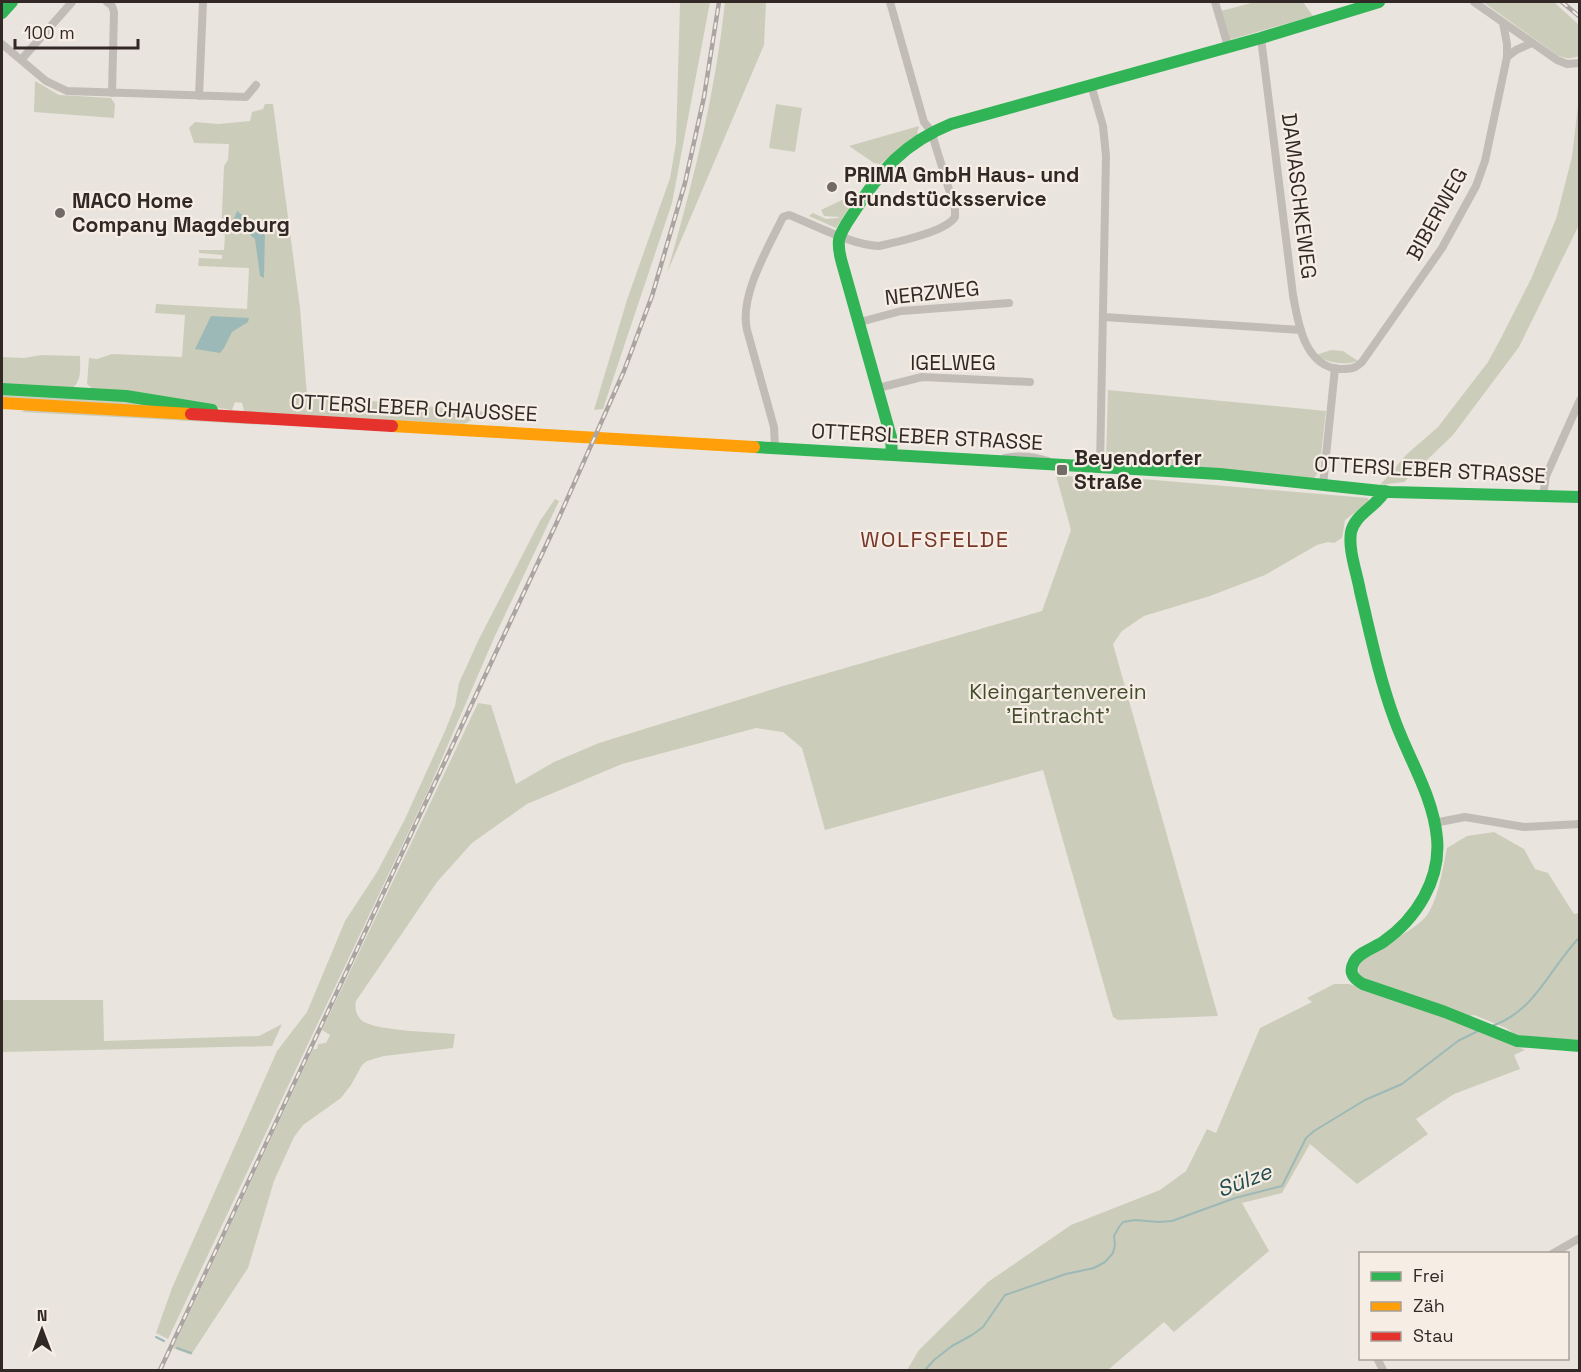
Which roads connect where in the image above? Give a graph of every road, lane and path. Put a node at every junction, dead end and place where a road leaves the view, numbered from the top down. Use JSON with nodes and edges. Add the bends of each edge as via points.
{"nodes":[{"id":1,"x":12,"y":2,"type":"edge"},
{"id":2,"x":72,"y":2,"type":"edge"},
{"id":3,"x":107,"y":2,"type":"edge"},
{"id":4,"x":203,"y":2,"type":"edge"},
{"id":5,"x":890,"y":2,"type":"edge"},
{"id":6,"x":1215,"y":2,"type":"edge"},
{"id":7,"x":1379,"y":2,"type":"edge"},
{"id":8,"x":1474,"y":2,"type":"edge"},
{"id":9,"x":2,"y":13,"type":"edge"},
{"id":10,"x":1503,"y":23,"type":"junction"},
{"id":11,"x":1261,"y":38,"type":"junction"},
{"id":12,"x":1532,"y":43,"type":"junction"},
{"id":13,"x":2,"y":44,"type":"edge"},
{"id":14,"x":1228,"y":46,"type":"junction"},
{"id":15,"x":1507,"y":57,"type":"junction"},
{"id":16,"x":21,"y":60,"type":"junction"},
{"id":17,"x":1580,"y":63,"type":"edge"},
{"id":18,"x":256,"y":85,"type":"dead end"},
{"id":19,"x":1091,"y":86,"type":"junction"},
{"id":20,"x":112,"y":93,"type":"junction"},
{"id":21,"x":200,"y":96,"type":"junction"},
{"id":22,"x":932,"y":131,"type":"junction"},
{"id":23,"x":840,"y":235,"type":"junction"},
{"id":24,"x":1009,"y":303,"type":"dead end"},
{"id":25,"x":1104,"y":317,"type":"junction"},
{"id":26,"x":860,"y":321,"type":"junction"},
{"id":27,"x":1301,"y":330,"type":"junction"},
{"id":28,"x":1335,"y":368,"type":"junction"},
{"id":29,"x":1030,"y":382,"type":"dead end"},
{"id":30,"x":2,"y":388,"type":"edge"},
{"id":31,"x":878,"y":388,"type":"junction"},
{"id":32,"x":1580,"y":400,"type":"edge"},
{"id":33,"x":2,"y":403,"type":"edge"},
{"id":34,"x":231,"y":416,"type":"junction"},
{"id":35,"x":595,"y":439,"type":"joint"},
{"id":36,"x":775,"y":448,"type":"junction"},
{"id":37,"x":892,"y":455,"type":"junction"},
{"id":38,"x":994,"y":461,"type":"junction"},
{"id":39,"x":1017,"y":462,"type":"junction"},
{"id":40,"x":1057,"y":464,"type":"junction"},
{"id":41,"x":1074,"y":465,"type":"junction"},
{"id":42,"x":1100,"y":466,"type":"junction"},
{"id":43,"x":1323,"y":484,"type":"junction"},
{"id":44,"x":1384,"y":491,"type":"junction"},
{"id":45,"x":1543,"y":496,"type":"junction"},
{"id":46,"x":1580,"y":497,"type":"edge"},
{"id":47,"x":1434,"y":823,"type":"junction"},
{"id":48,"x":1580,"y":824,"type":"edge"},
{"id":49,"x":1580,"y":1046,"type":"edge"},
{"id":50,"x":1580,"y":1238,"type":"edge"},
{"id":51,"x":1556,"y":1252,"type":"edge"}],
"edges":[{"from":1,"to":9,"type":"main road"},
{"from":2,"to":16,"type":"street"},
{"from":3,"to":20,"type":"street","via":[[114,14]]},
{"from":4,"to":21,"type":"street"},
{"from":5,"to":22,"type":"street","via":[[924,122]]},
{"from":6,"to":14,"type":"street"},
{"from":7,"to":11,"type":"main road"},
{"from":8,"to":10,"type":"street"},
{"from":10,"to":12,"type":"street"},
{"from":10,"to":15,"type":"street","name":"BIBERWEG"},
{"from":11,"to":14,"type":"main road"},
{"from":11,"to":27,"type":"street","name":"DAMASCHKEWEG","via":[[1293,295]]},
{"from":12,"to":15,"type":"street"},
{"from":12,"to":17,"type":"street","via":[[1561,62]]},
{"from":13,"to":16,"type":"street"},
{"from":14,"to":19,"type":"main road"},
{"from":15,"to":28,"type":"street","name":"BIBERWEG","via":[[1485,161],[1476,186],[1442,248],[1357,367]]},
{"from":16,"to":20,"type":"street","via":[[58,89]]},
{"from":18,"to":21,"type":"street","via":[[246,97]]},
{"from":19,"to":22,"type":"main road"},
{"from":19,"to":25,"type":"street","via":[[1106,148]]},
{"from":20,"to":21,"type":"street"},
{"from":22,"to":23,"type":"main road","via":[[877,175]]},
{"from":22,"to":23,"type":"street","via":[[955,212],[953,220],[941,228],[882,245],[869,245]]},
{"from":23,"to":26,"type":"main road","via":[[840,255]]},
{"from":23,"to":36,"type":"street","via":[[785,215],[747,299],[746,326],[774,427]]},
{"from":24,"to":26,"type":"street","name":"NERZWEG","via":[[901,311]]},
{"from":25,"to":27,"type":"street"},
{"from":25,"to":42,"type":"street"},
{"from":26,"to":31,"type":"main road"},
{"from":27,"to":28,"type":"street","name":"DAMASCHKEWEG","via":[[1312,356]]},
{"from":28,"to":43,"type":"street"},
{"from":29,"to":31,"type":"street","name":"IGELWEG","via":[[922,377]]},
{"from":30,"to":34,"type":"main road","name":"OTTERSLEBER CHAUSSEE","via":[[144,398]]},
{"from":31,"to":37,"type":"main road","via":[[892,440]]},
{"from":32,"to":45,"type":"street","via":[[1546,476]]},
{"from":33,"to":34,"type":"main road","name":"OTTERSLEBER CHAUSSEE"},
{"from":34,"to":35,"type":"main road","name":"OTTERSLEBER CHAUSSEE"},
{"from":35,"to":36,"type":"main road","name":"OTTERSLEBER STRASSE"},
{"from":36,"to":37,"type":"main road","name":"OTTERSLEBER STRASSE"},
{"from":37,"to":38,"type":"main road","name":"OTTERSLEBER STRASSE"},
{"from":38,"to":39,"type":"main road","name":"OTTERSLEBER STRASSE"},
{"from":38,"to":40,"type":"street","via":[[1016,456]]},
{"from":39,"to":40,"type":"main road","name":"OTTERSLEBER STRASSE"},
{"from":39,"to":41,"type":"street","via":[[1034,468]]},
{"from":40,"to":41,"type":"main road","name":"OTTERSLEBER STRASSE"},
{"from":41,"to":42,"type":"main road","name":"OTTERSLEBER STRASSE"},
{"from":42,"to":43,"type":"main road","name":"OTTERSLEBER STRASSE"},
{"from":43,"to":44,"type":"main road","name":"OTTERSLEBER STRASSE"},
{"from":44,"to":45,"type":"main road","name":"OTTERSLEBER STRASSE"},
{"from":44,"to":47,"type":"main road","via":[[1354,522],[1351,544],[1390,708]]},
{"from":45,"to":46,"type":"main road","name":"OTTERSLEBER STRASSE"},
{"from":47,"to":48,"type":"street","via":[[1465,818],[1524,827]]},
{"from":47,"to":49,"type":"main road","via":[[1437,857],[1423,902],[1403,927],[1354,960],[1353,978],[1527,1043]]},
{"from":50,"to":51,"type":"street"}]}
